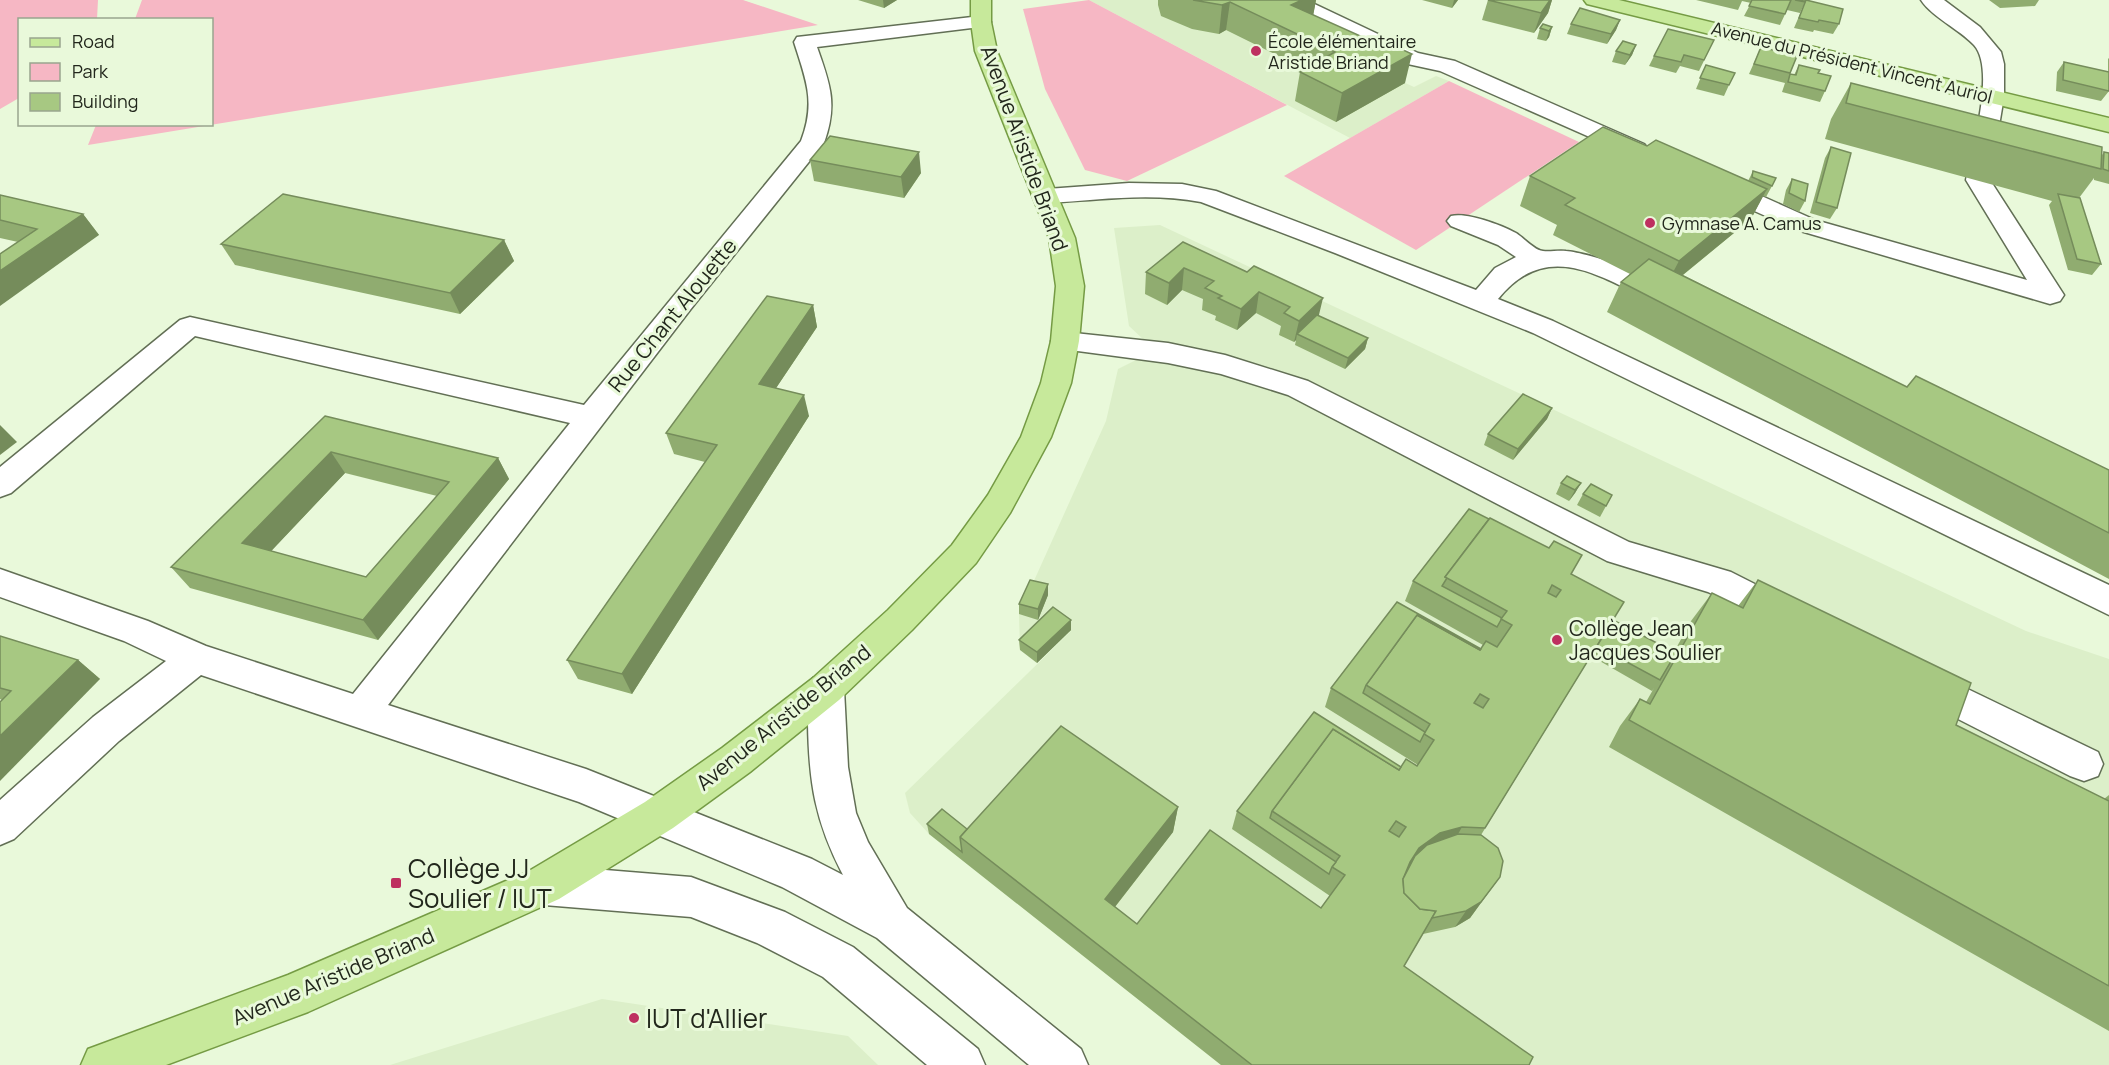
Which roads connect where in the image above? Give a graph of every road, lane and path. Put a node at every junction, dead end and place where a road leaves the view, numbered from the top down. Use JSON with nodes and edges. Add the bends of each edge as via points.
{"nodes":[{"id":1,"x":1290,"y":0,"type":"edge"},
{"id":2,"x":1594,"y":0,"type":"edge"},
{"id":3,"x":1931,"y":0,"type":"edge"},
{"id":4,"x":981,"y":11,"type":"edge"},
{"id":5,"x":1992,"y":96,"type":"junction"},
{"id":6,"x":2109,"y":125,"type":"edge"},
{"id":7,"x":1654,"y":157,"type":"edge"},
{"id":8,"x":1697,"y":177,"type":"edge"},
{"id":9,"x":1047,"y":196,"type":"junction"},
{"id":10,"x":1460,"y":221,"type":"dead end"},
{"id":11,"x":1536,"y":259,"type":"junction"},
{"id":12,"x":1661,"y":295,"type":"edge"},
{"id":13,"x":1480,"y":302,"type":"junction"},
{"id":14,"x":1065,"y":340,"type":"junction"},
{"id":15,"x":590,"y":417,"type":"junction"},
{"id":16,"x":0,"y":485,"type":"edge"},
{"id":17,"x":0,"y":583,"type":"edge"},
{"id":18,"x":2109,"y":601,"type":"edge"},
{"id":19,"x":1816,"y":630,"type":"edge"},
{"id":20,"x":196,"y":658,"type":"junction"},
{"id":21,"x":1902,"y":673,"type":"edge"},
{"id":22,"x":826,"y":689,"type":"junction"},
{"id":23,"x":361,"y":711,"type":"junction"},
{"id":24,"x":2084,"y":764,"type":"dead end"},
{"id":25,"x":659,"y":814,"type":"junction"},
{"id":26,"x":0,"y":826,"type":"edge"},
{"id":27,"x":544,"y":885,"type":"junction"},
{"id":28,"x":892,"y":923,"type":"junction"},
{"id":29,"x":104,"y":1065,"type":"edge"},
{"id":30,"x":962,"y":1065,"type":"edge"},
{"id":31,"x":1065,"y":1065,"type":"edge"}],
"edges":[{"from":1,"to":7,"type":"street","via":[[1411,58],[1447,66]]},
{"from":2,"to":5,"type":"main road","name":"Avenue du Président Vincent Auriol"},
{"from":3,"to":5,"type":"street","via":[[1990,51],[1994,71]]},
{"from":4,"to":9,"type":"main road","name":"Avenue Aristide Briand","via":[[986,51]]},
{"from":4,"to":15,"type":"street","name":"Rue Chant Alouette","via":[[805,42],[822,97],[821,122],[812,143]]},
{"from":5,"to":6,"type":"main road","name":"Avenue du Président Vincent Auriol"},
{"from":5,"to":8,"type":"street","via":[[1978,180],[2050,295],[1806,225]]},
{"from":9,"to":13,"type":"street","via":[[1129,190],[1182,191],[1207,196]]},
{"from":9,"to":14,"type":"main road","name":"Avenue Aristide Briand","via":[[1062,238],[1070,286]]},
{"from":10,"to":11,"type":"street","via":[[1507,239]]},
{"from":11,"to":12,"type":"street","via":[[1600,265]]},
{"from":11,"to":13,"type":"street","via":[[1508,272]]},
{"from":13,"to":18,"type":"street","via":[[1565,337]]},
{"from":14,"to":19,"type":"street","via":[[1168,353],[1225,365],[1298,388],[1619,552],[1719,582]]},
{"from":14,"to":22,"type":"main road","name":"Avenue Aristide Briand","via":[[1056,383],[1036,437],[999,504],[964,554]]},
{"from":15,"to":16,"type":"street","via":[[190,326]]},
{"from":15,"to":23,"type":"street","name":"Rue Chant Alouette"},
{"from":17,"to":20,"type":"street","via":[[136,631]]},
{"from":20,"to":23,"type":"street"},
{"from":20,"to":26,"type":"street","via":[[106,729]]},
{"from":21,"to":24,"type":"street"},
{"from":22,"to":25,"type":"main road","name":"Avenue Aristide Briand"},
{"from":22,"to":28,"type":"street","via":[[836,811],[848,843]]},
{"from":23,"to":25,"type":"street"},
{"from":25,"to":27,"type":"main road","name":"Avenue Aristide Briand"},
{"from":25,"to":28,"type":"street","via":[[797,873]]},
{"from":27,"to":29,"type":"main road","name":"Avenue Aristide Briand","via":[[292,996]]},
{"from":27,"to":30,"type":"street","via":[[691,897],[770,927],[838,962]]},
{"from":28,"to":31,"type":"street"}]}
